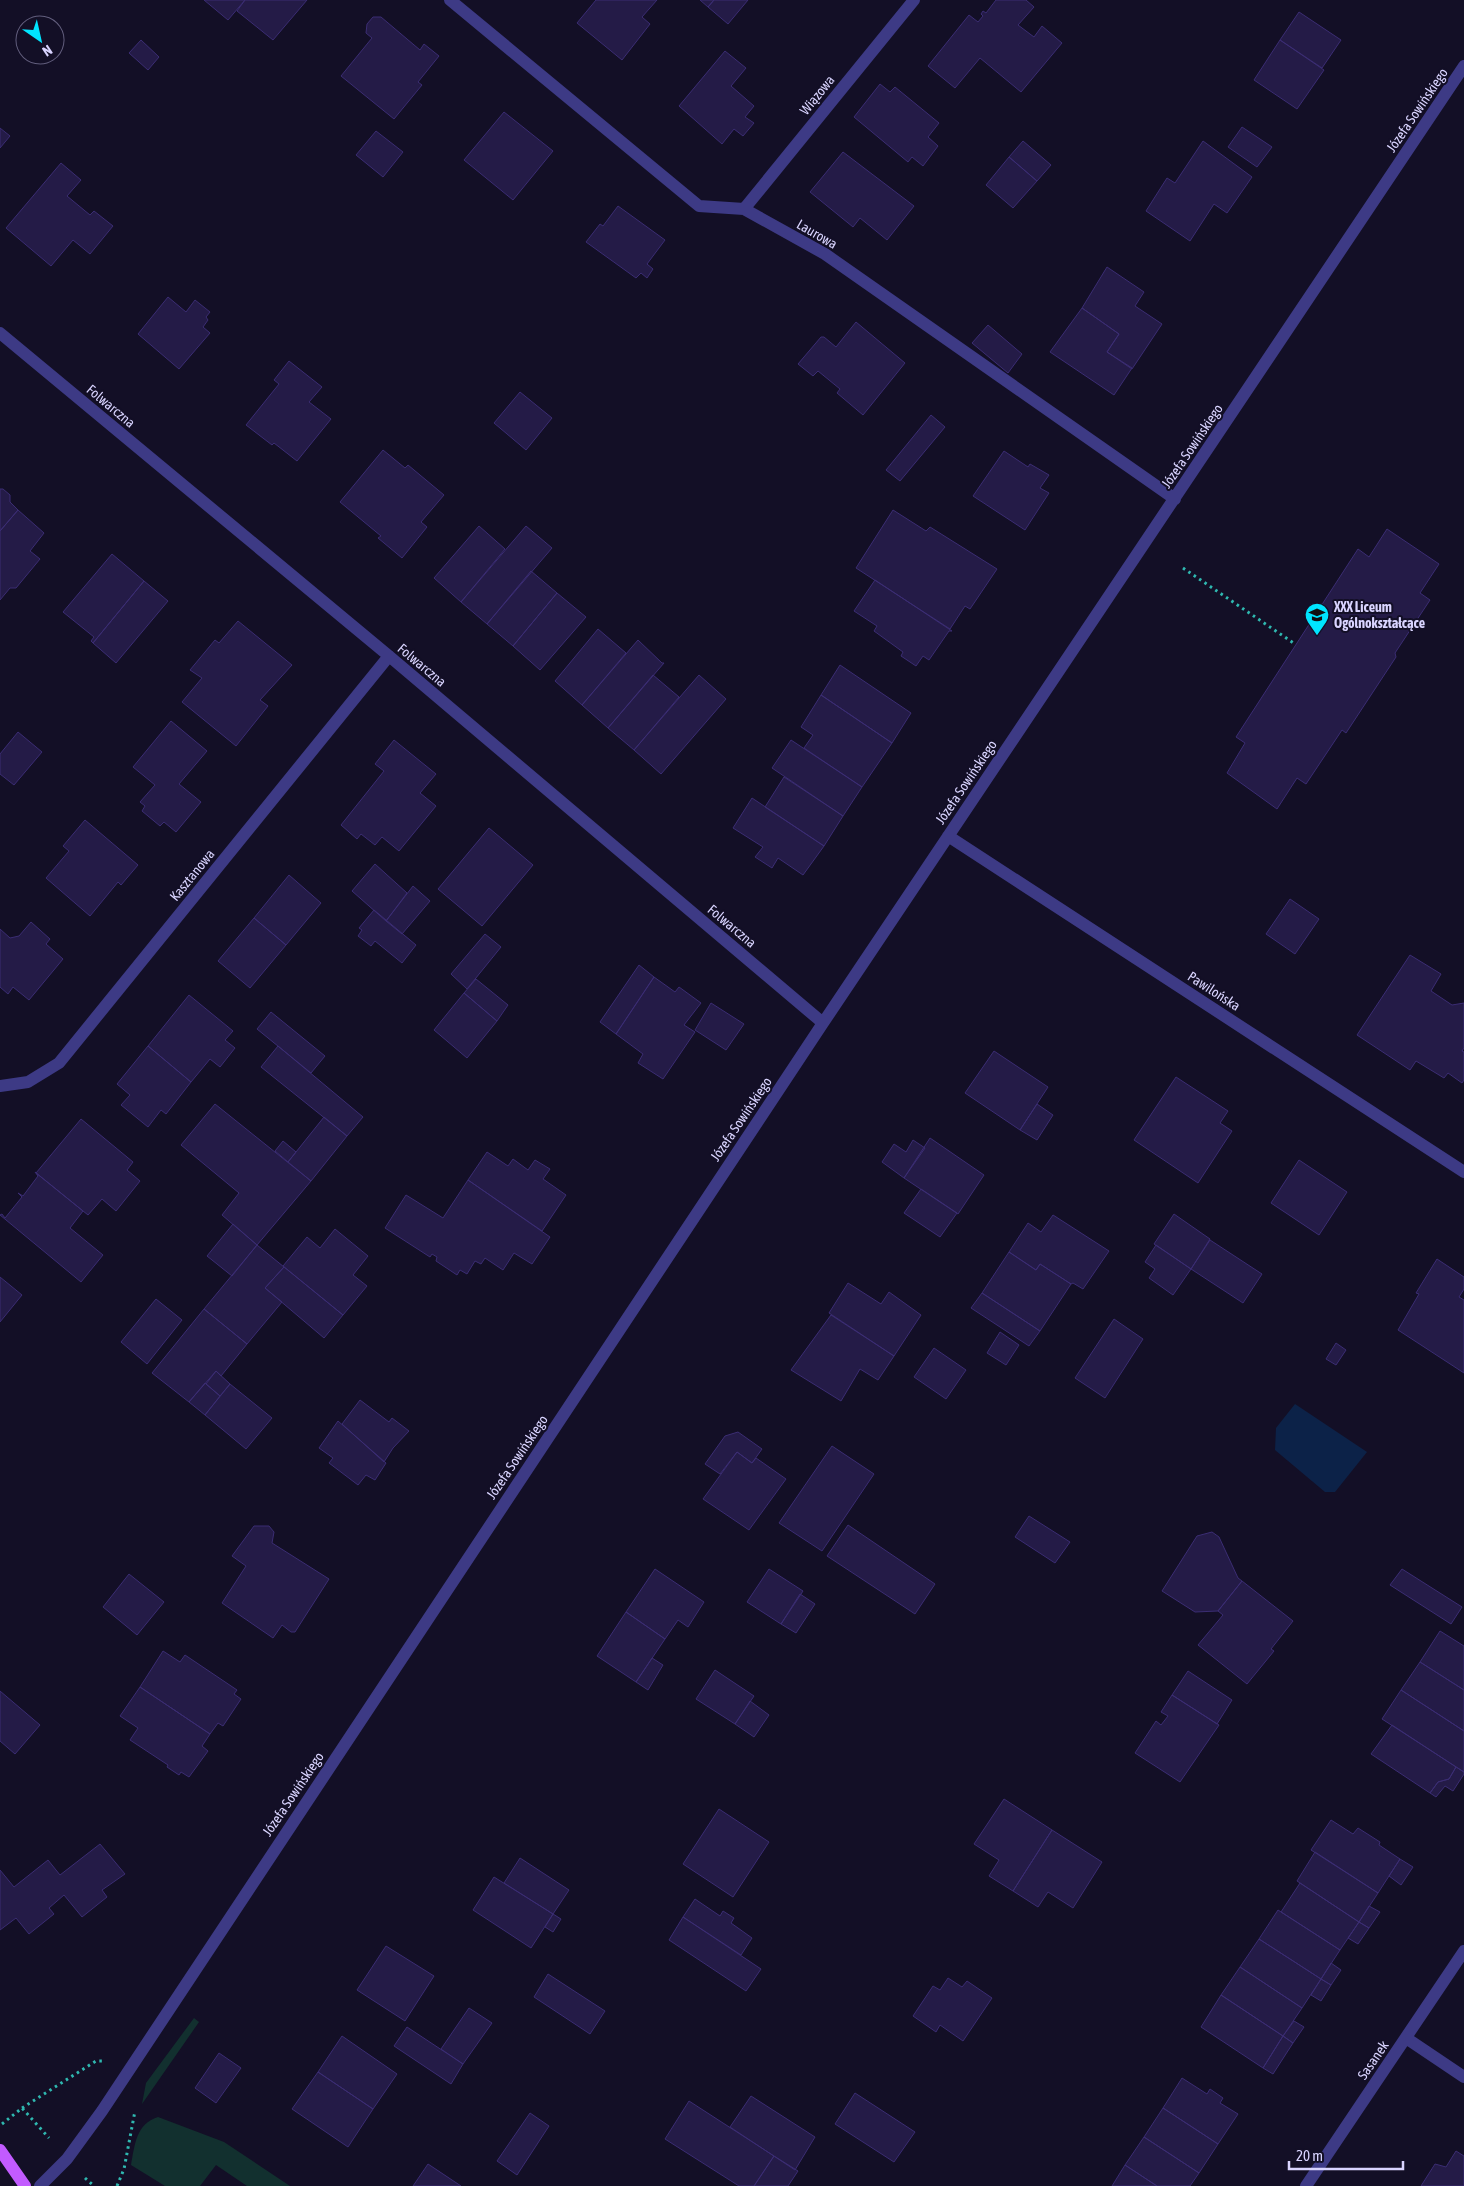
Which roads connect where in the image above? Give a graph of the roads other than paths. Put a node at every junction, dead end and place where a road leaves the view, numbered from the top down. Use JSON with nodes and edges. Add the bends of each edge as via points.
{"nodes":[{"id":1,"x":450,"y":0,"type":"edge"},
{"id":2,"x":914,"y":0,"type":"edge"},
{"id":3,"x":1464,"y":66,"type":"edge"},
{"id":4,"x":744,"y":209,"type":"junction"},
{"id":5,"x":0,"y":333,"type":"edge"},
{"id":6,"x":1175,"y":499,"type":"junction"},
{"id":7,"x":389,"y":656,"type":"junction"},
{"id":8,"x":948,"y":836,"type":"junction"},
{"id":9,"x":823,"y":1023,"type":"junction"},
{"id":10,"x":0,"y":1086,"type":"edge"},
{"id":11,"x":1464,"y":1172,"type":"edge"},
{"id":12,"x":1464,"y":1951,"type":"edge"},
{"id":13,"x":1406,"y":2038,"type":"junction"},
{"id":14,"x":1464,"y":2077,"type":"edge"},
{"id":15,"x":0,"y":2150,"type":"edge"},
{"id":16,"x":25,"y":2186,"type":"edge"},
{"id":17,"x":40,"y":2186,"type":"edge"},
{"id":18,"x":1306,"y":2186,"type":"edge"}],
"edges":[{"from":1,"to":4,"type":"street","name":"Laurowa","via":[[699,206]]},
{"from":2,"to":4,"type":"street","name":"Wiązowa"},
{"from":3,"to":6,"type":"street","name":"Józefa Sowińskiego"},
{"from":4,"to":6,"type":"street","name":"Laurowa","via":[[825,254]]},
{"from":5,"to":7,"type":"street","name":"Folwarczna"},
{"from":6,"to":8,"type":"street","name":"Józefa Sowińskiego"},
{"from":7,"to":9,"type":"street","name":"Folwarczna"},
{"from":7,"to":10,"type":"street","name":"Kasztanowa","via":[[59,1063],[28,1082]]},
{"from":8,"to":9,"type":"street","name":"Józefa Sowińskiego"},
{"from":8,"to":11,"type":"street","name":"Pawilońska"},
{"from":9,"to":17,"type":"street","name":"Józefa Sowińskiego","via":[[136,2058],[67,2159]]},
{"from":12,"to":13,"type":"street","name":"Sasanek"},
{"from":13,"to":14,"type":"street"},
{"from":13,"to":18,"type":"street","name":"Sasanek"},
{"from":15,"to":16,"type":"main road"}]}
